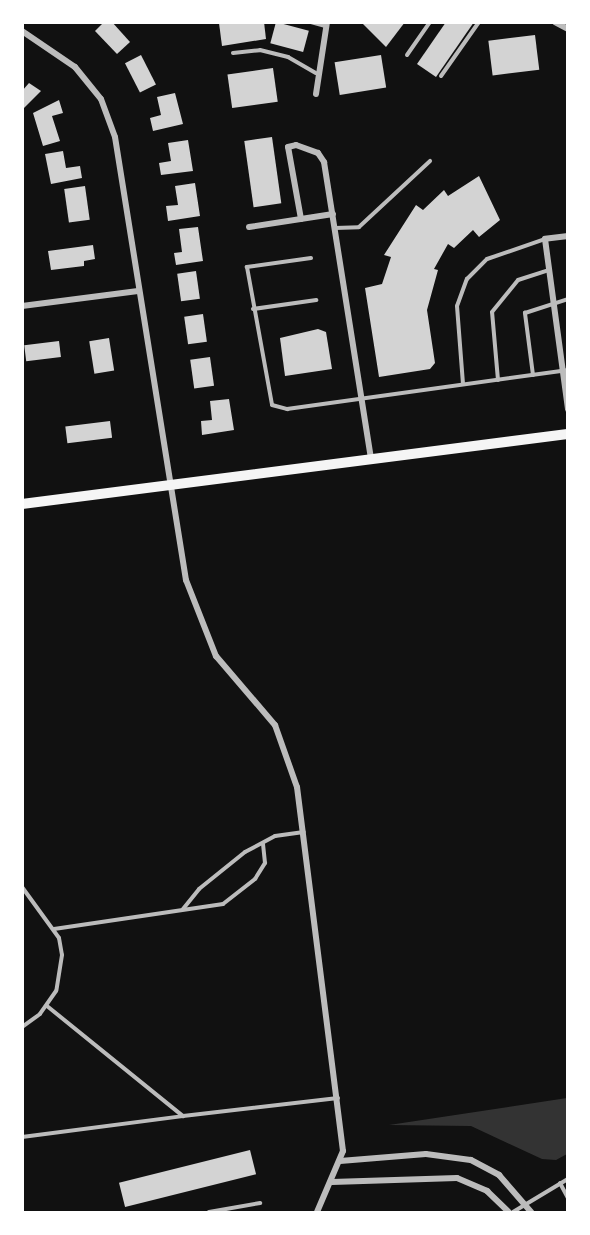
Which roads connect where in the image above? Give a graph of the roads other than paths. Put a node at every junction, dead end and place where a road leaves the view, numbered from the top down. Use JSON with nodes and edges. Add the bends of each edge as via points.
{"nodes":[{"id":1,"x":311,"y":22,"type":"edge"},
{"id":2,"x":430,"y":22,"type":"edge"},
{"id":3,"x":479,"y":22,"type":"edge"},
{"id":4,"x":555,"y":22,"type":"edge"},
{"id":5,"x":326,"y":24,"type":"edge"},
{"id":6,"x":567,"y":29,"type":"edge"},
{"id":7,"x":22,"y":31,"type":"edge"},
{"id":8,"x":233,"y":53,"type":"dead end"},
{"id":9,"x":407,"y":55,"type":"dead end"},
{"id":10,"x":316,"y":74,"type":"junction"},
{"id":11,"x":441,"y":76,"type":"dead end"},
{"id":12,"x":316,"y":94,"type":"dead end"},
{"id":13,"x":430,"y":161,"type":"dead end"},
{"id":14,"x":333,"y":214,"type":"junction"},
{"id":15,"x":301,"y":219,"type":"junction"},
{"id":16,"x":249,"y":227,"type":"dead end"},
{"id":17,"x":335,"y":228,"type":"junction"},
{"id":18,"x":567,"y":236,"type":"edge"},
{"id":19,"x":545,"y":239,"type":"junction"},
{"id":20,"x":311,"y":258,"type":"dead end"},
{"id":21,"x":549,"y":270,"type":"junction"},
{"id":22,"x":138,"y":291,"type":"junction"},
{"id":23,"x":567,"y":299,"type":"edge"},
{"id":24,"x":316,"y":300,"type":"dead end"},
{"id":25,"x":553,"y":301,"type":"junction"},
{"id":26,"x":22,"y":306,"type":"edge"},
{"id":27,"x":253,"y":309,"type":"junction"},
{"id":28,"x":565,"y":371,"type":"edge"},
{"id":29,"x":533,"y":375,"type":"junction"},
{"id":30,"x":498,"y":380,"type":"junction"},
{"id":31,"x":463,"y":384,"type":"junction"},
{"id":32,"x":361,"y":398,"type":"junction"},
{"id":33,"x":567,"y":409,"type":"edge"},
{"id":34,"x":567,"y":434,"type":"edge"},
{"id":35,"x":567,"y":444,"type":"edge"},
{"id":36,"x":371,"y":459,"type":"junction"},
{"id":37,"x":567,"y":464,"type":"edge"},
{"id":38,"x":170,"y":485,"type":"junction"},
{"id":39,"x":22,"y":504,"type":"edge"},
{"id":40,"x":304,"y":832,"type":"junction"},
{"id":41,"x":263,"y":844,"type":"junction"},
{"id":42,"x":22,"y":887,"type":"edge"},
{"id":43,"x":183,"y":910,"type":"junction"},
{"id":44,"x":54,"y":929,"type":"junction"},
{"id":45,"x":46,"y":1006,"type":"junction"},
{"id":46,"x":22,"y":1027,"type":"edge"},
{"id":47,"x":339,"y":1098,"type":"junction"},
{"id":48,"x":183,"y":1116,"type":"junction"},
{"id":49,"x":22,"y":1137,"type":"edge"},
{"id":50,"x":340,"y":1161,"type":"junction"},
{"id":51,"x":567,"y":1179,"type":"edge"},
{"id":52,"x":332,"y":1182,"type":"junction"},
{"id":53,"x":560,"y":1183,"type":"junction"},
{"id":54,"x":567,"y":1198,"type":"edge"},
{"id":55,"x":260,"y":1203,"type":"dead end"},
{"id":56,"x":526,"y":1204,"type":"junction"},
{"id":57,"x":209,"y":1212,"type":"edge"},
{"id":58,"x":317,"y":1212,"type":"edge"},
{"id":59,"x":511,"y":1212,"type":"edge"},
{"id":60,"x":531,"y":1212,"type":"edge"}],
"edges":[{"from":1,"to":5,"type":"lane"},
{"from":2,"to":9,"type":"lane"},
{"from":3,"to":11,"type":"lane"},
{"from":4,"to":6,"type":"street"},
{"from":5,"to":10,"type":"street"},
{"from":7,"to":22,"type":"street","via":[[75,67],[101,99],[115,137]]},
{"from":8,"to":10,"type":"lane","via":[[260,50],[288,57]]},
{"from":10,"to":12,"type":"street"},
{"from":13,"to":17,"type":"lane","via":[[359,227]]},
{"from":14,"to":15,"type":"street"},
{"from":14,"to":15,"type":"street","via":[[324,162],[318,153],[296,145],[288,147]]},
{"from":14,"to":17,"type":"street"},
{"from":15,"to":16,"type":"street"},
{"from":17,"to":32,"type":"street"},
{"from":18,"to":19,"type":"street"},
{"from":19,"to":21,"type":"street"},
{"from":19,"to":31,"type":"lane","via":[[514,246],[487,259],[467,279],[457,306]]},
{"from":20,"to":27,"type":"lane","via":[[247,267]]},
{"from":21,"to":25,"type":"street"},
{"from":21,"to":30,"type":"lane","via":[[518,280],[492,312]]},
{"from":22,"to":26,"type":"street"},
{"from":22,"to":38,"type":"street"},
{"from":23,"to":25,"type":"lane"},
{"from":24,"to":27,"type":"lane"},
{"from":25,"to":28,"type":"street"},
{"from":25,"to":29,"type":"lane","via":[[525,313]]},
{"from":27,"to":32,"type":"lane","via":[[272,405],[287,409]]},
{"from":28,"to":29,"type":"lane"},
{"from":28,"to":33,"type":"street"},
{"from":29,"to":30,"type":"lane"},
{"from":30,"to":31,"type":"lane"},
{"from":31,"to":32,"type":"lane"},
{"from":32,"to":36,"type":"street"},
{"from":34,"to":36,"type":"main road"},
{"from":35,"to":37,"type":"lane"},
{"from":36,"to":38,"type":"main road"},
{"from":38,"to":39,"type":"main road"},
{"from":38,"to":40,"type":"street","via":[[186,580],[204,635],[275,725],[297,788]]},
{"from":40,"to":41,"type":"lane"},
{"from":40,"to":47,"type":"street"},
{"from":41,"to":43,"type":"lane","via":[[199,889]]},
{"from":41,"to":43,"type":"lane","via":[[265,863],[235,899]]},
{"from":42,"to":44,"type":"lane"},
{"from":43,"to":44,"type":"lane"},
{"from":44,"to":45,"type":"lane","via":[[61,975]]},
{"from":45,"to":46,"type":"lane"},
{"from":45,"to":48,"type":"lane"},
{"from":47,"to":48,"type":"lane"},
{"from":47,"to":50,"type":"street"},
{"from":48,"to":49,"type":"lane"},
{"from":50,"to":52,"type":"street"},
{"from":50,"to":56,"type":"street","via":[[426,1154],[471,1160],[499,1175]]},
{"from":51,"to":53,"type":"lane"},
{"from":52,"to":58,"type":"street"},
{"from":52,"to":59,"type":"street","via":[[458,1178],[487,1191]]},
{"from":53,"to":54,"type":"lane"},
{"from":53,"to":56,"type":"lane"},
{"from":55,"to":57,"type":"lane"},
{"from":56,"to":59,"type":"lane"},
{"from":56,"to":60,"type":"street"}]}
